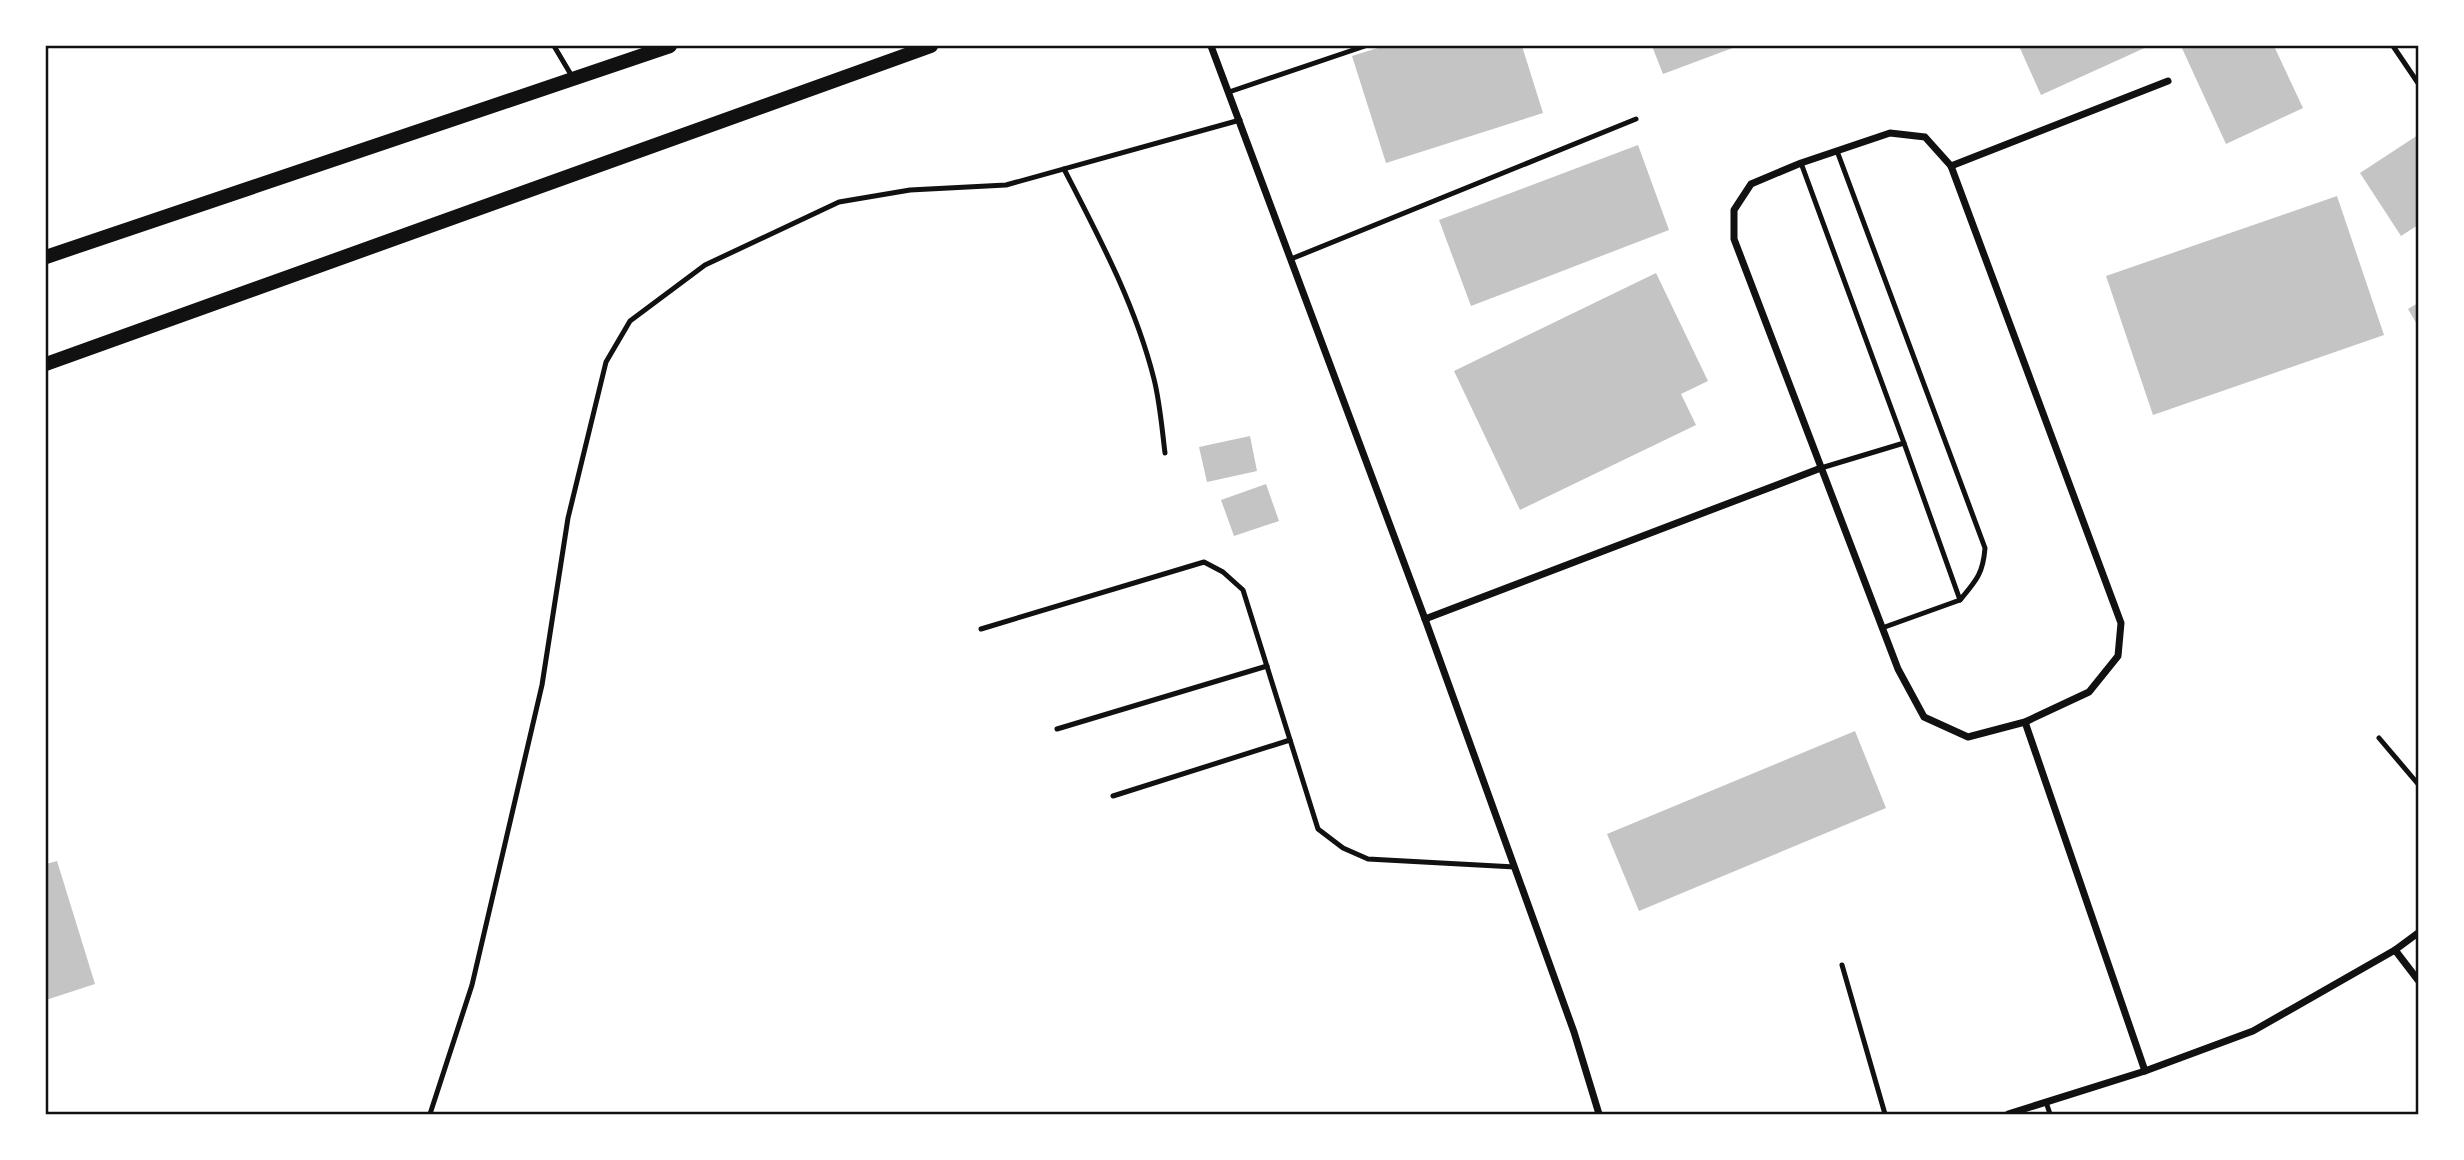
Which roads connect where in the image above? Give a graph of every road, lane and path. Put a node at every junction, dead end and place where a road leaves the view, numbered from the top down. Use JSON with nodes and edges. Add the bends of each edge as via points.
{"nodes":[{"id":1,"x":554,"y":46,"type":"edge"},
{"id":2,"x":670,"y":46,"type":"edge"},
{"id":3,"x":931,"y":46,"type":"edge"},
{"id":4,"x":1212,"y":46,"type":"edge"},
{"id":5,"x":1365,"y":46,"type":"edge"},
{"id":6,"x":2393,"y":46,"type":"edge"},
{"id":7,"x":573,"y":78,"type":"junction"},
{"id":8,"x":2168,"y":80,"type":"dead end"},
{"id":9,"x":2418,"y":83,"type":"edge"},
{"id":10,"x":1229,"y":92,"type":"junction"},
{"id":11,"x":1636,"y":119,"type":"dead end"},
{"id":12,"x":1240,"y":120,"type":"junction"},
{"id":13,"x":1837,"y":151,"type":"junction"},
{"id":14,"x":1801,"y":163,"type":"junction"},
{"id":15,"x":1951,"y":166,"type":"junction"},
{"id":16,"x":1064,"y":169,"type":"junction"},
{"id":17,"x":46,"y":257,"type":"edge"},
{"id":18,"x":1291,"y":259,"type":"junction"},
{"id":19,"x":46,"y":363,"type":"edge"},
{"id":20,"x":1904,"y":443,"type":"junction"},
{"id":21,"x":1165,"y":453,"type":"dead end"},
{"id":22,"x":1821,"y":468,"type":"junction"},
{"id":23,"x":1960,"y":600,"type":"junction"},
{"id":24,"x":1425,"y":619,"type":"junction"},
{"id":25,"x":1882,"y":628,"type":"junction"},
{"id":26,"x":981,"y":629,"type":"dead end"},
{"id":27,"x":1267,"y":666,"type":"junction"},
{"id":28,"x":2025,"y":722,"type":"junction"},
{"id":29,"x":1057,"y":729,"type":"dead end"},
{"id":30,"x":2379,"y":738,"type":"dead end"},
{"id":31,"x":1290,"y":740,"type":"junction"},
{"id":32,"x":2418,"y":784,"type":"edge"},
{"id":33,"x":1113,"y":796,"type":"dead end"},
{"id":34,"x":1515,"y":867,"type":"junction"},
{"id":35,"x":2418,"y":933,"type":"edge"},
{"id":36,"x":2396,"y":950,"type":"junction"},
{"id":37,"x":1842,"y":965,"type":"dead end"},
{"id":38,"x":2418,"y":979,"type":"edge"},
{"id":39,"x":2145,"y":1071,"type":"junction"},
{"id":40,"x":2046,"y":1102,"type":"junction"},
{"id":41,"x":430,"y":1115,"type":"edge"},
{"id":42,"x":1599,"y":1115,"type":"edge"},
{"id":43,"x":1885,"y":1115,"type":"edge"},
{"id":44,"x":2008,"y":1115,"type":"edge"},
{"id":45,"x":2050,"y":1115,"type":"edge"}],
"edges":[{"from":1,"to":7,"type":"lane"},
{"from":2,"to":7,"type":"main road"},
{"from":3,"to":19,"type":"main road"},
{"from":4,"to":10,"type":"street"},
{"from":5,"to":10,"type":"lane"},
{"from":6,"to":9,"type":"lane"},
{"from":7,"to":17,"type":"main road"},
{"from":8,"to":15,"type":"street"},
{"from":10,"to":12,"type":"street"},
{"from":11,"to":18,"type":"lane"},
{"from":12,"to":16,"type":"lane"},
{"from":12,"to":18,"type":"street"},
{"from":13,"to":14,"type":"street"},
{"from":13,"to":15,"type":"street","via":[[1889,133],[1925,137]]},
{"from":13,"to":23,"type":"lane","via":[[1985,548],[1979,578]]},
{"from":14,"to":20,"type":"lane"},
{"from":14,"to":22,"type":"street","via":[[1751,184],[1734,210],[1734,239]]},
{"from":15,"to":28,"type":"street","via":[[2121,624],[2118,656],[2089,692]]},
{"from":16,"to":21,"type":"lane","via":[[1126,293],[1142,336],[1155,382]]},
{"from":16,"to":41,"type":"lane","via":[[1006,185],[911,190],[839,202],[705,265],[630,321],[606,362],[568,518],[542,685],[501,862],[472,985]]},
{"from":18,"to":24,"type":"street"},
{"from":20,"to":22,"type":"lane"},
{"from":20,"to":23,"type":"lane"},
{"from":22,"to":24,"type":"street"},
{"from":22,"to":25,"type":"street"},
{"from":23,"to":25,"type":"lane"},
{"from":24,"to":34,"type":"street"},
{"from":25,"to":28,"type":"street","via":[[1924,718],[1968,737]]},
{"from":26,"to":27,"type":"lane","via":[[1204,562],[1243,590]]},
{"from":27,"to":29,"type":"lane"},
{"from":27,"to":31,"type":"lane"},
{"from":28,"to":39,"type":"street"},
{"from":30,"to":32,"type":"lane"},
{"from":31,"to":33,"type":"lane"},
{"from":31,"to":34,"type":"lane","via":[[1318,829],[1343,848],[1368,859]]},
{"from":34,"to":42,"type":"street"},
{"from":35,"to":36,"type":"street"},
{"from":36,"to":38,"type":"street"},
{"from":36,"to":39,"type":"street","via":[[2252,1031]]},
{"from":37,"to":43,"type":"lane"},
{"from":39,"to":40,"type":"street"},
{"from":40,"to":44,"type":"street"},
{"from":40,"to":45,"type":"lane"}]}
